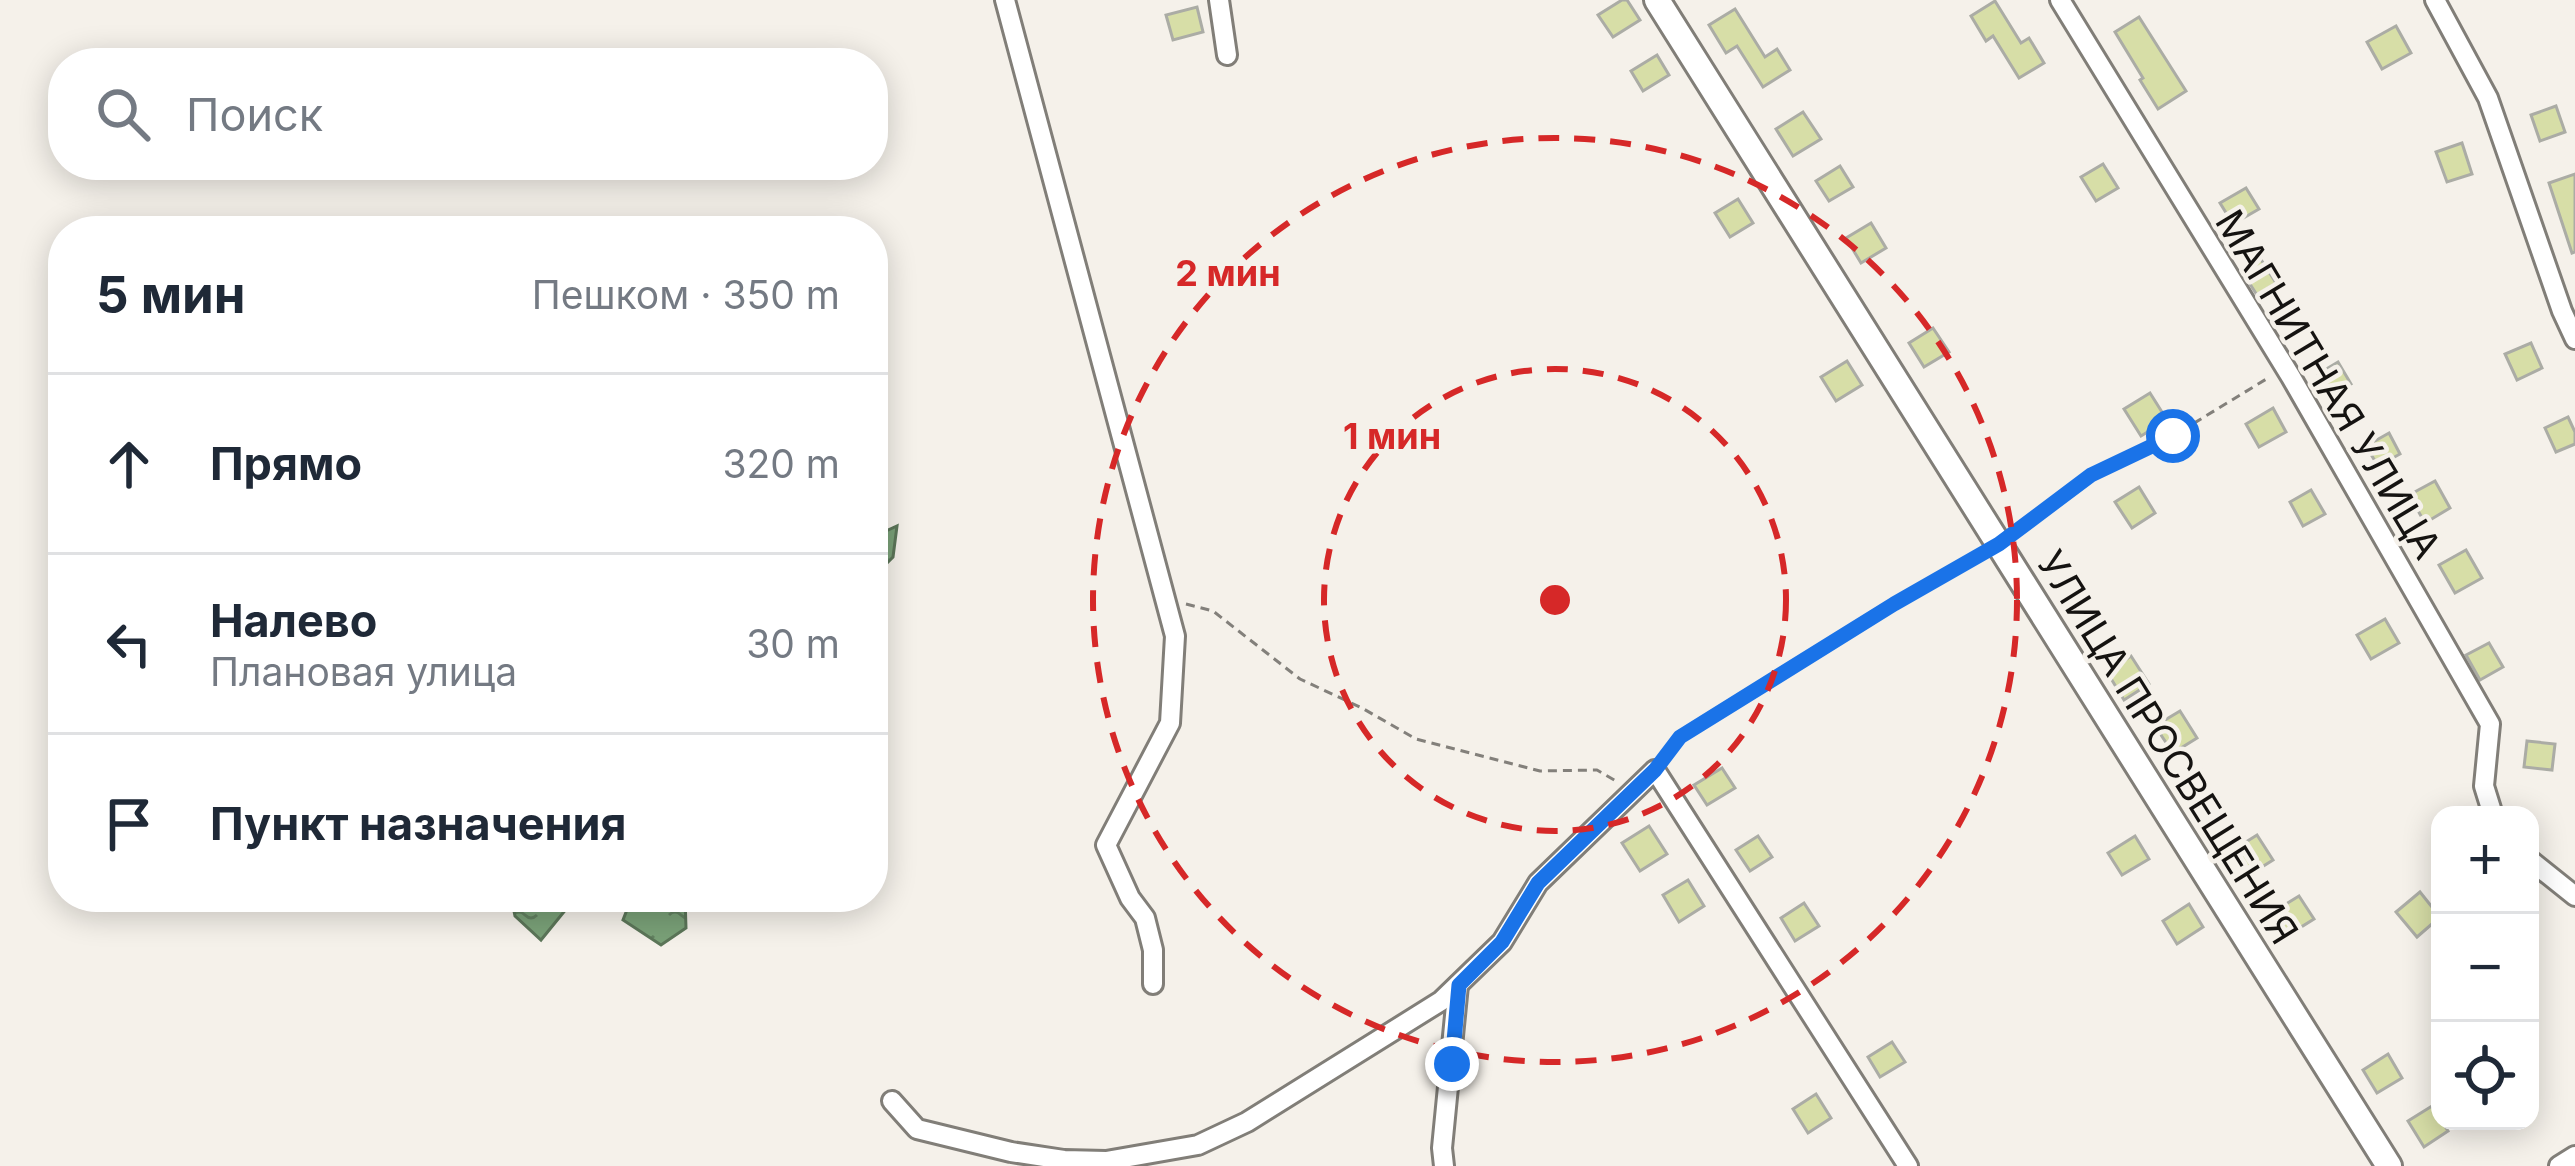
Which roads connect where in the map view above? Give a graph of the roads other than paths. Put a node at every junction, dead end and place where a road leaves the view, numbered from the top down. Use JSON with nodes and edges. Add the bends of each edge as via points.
{"nodes":[{"id":1,"x":1005,"y":0,"type":"edge"},
{"id":2,"x":1219,"y":0,"type":"edge"},
{"id":3,"x":1657,"y":0,"type":"edge"},
{"id":4,"x":2060,"y":0,"type":"edge"},
{"id":5,"x":2434,"y":0,"type":"edge"},
{"id":6,"x":1227,"y":55,"type":"dead end"},
{"id":7,"x":2575,"y":339,"type":"edge"},
{"id":8,"x":2491,"y":806,"type":"edge"},
{"id":9,"x":2539,"y":867,"type":"edge"},
{"id":10,"x":2575,"y":896,"type":"edge"},
{"id":11,"x":1153,"y":984,"type":"dead end"},
{"id":12,"x":1459,"y":985,"type":"junction"},
{"id":13,"x":892,"y":1102,"type":"dead end"},
{"id":14,"x":2575,"y":1156,"type":"edge"},
{"id":15,"x":1444,"y":1166,"type":"edge"},
{"id":16,"x":1908,"y":1166,"type":"edge"},
{"id":17,"x":2389,"y":1166,"type":"edge"},
{"id":18,"x":2558,"y":1166,"type":"edge"}],
"edges":[{"from":1,"to":11,"type":"street","via":[[1175,635],[1170,723],[1106,845],[1145,918]]},
{"from":2,"to":6,"type":"street"},
{"from":3,"to":17,"type":"street","name":"УЛИЦА ПРОСВЕЩЕНИЯ"},
{"from":4,"to":8,"type":"street","name":"МАГНИТНАЯ УЛИЦА","via":[[2490,724],[2484,786]]},
{"from":5,"to":7,"type":"street","via":[[2488,98]]},
{"from":9,"to":10,"type":"street"},
{"from":12,"to":13,"type":"street","via":[[1247,1122],[1154,1155],[1106,1161],[1011,1153],[917,1129]]},
{"from":12,"to":15,"type":"street"},
{"from":12,"to":16,"type":"street","via":[[1502,942],[1538,883],[1655,770]]},
{"from":14,"to":18,"type":"street"}]}
